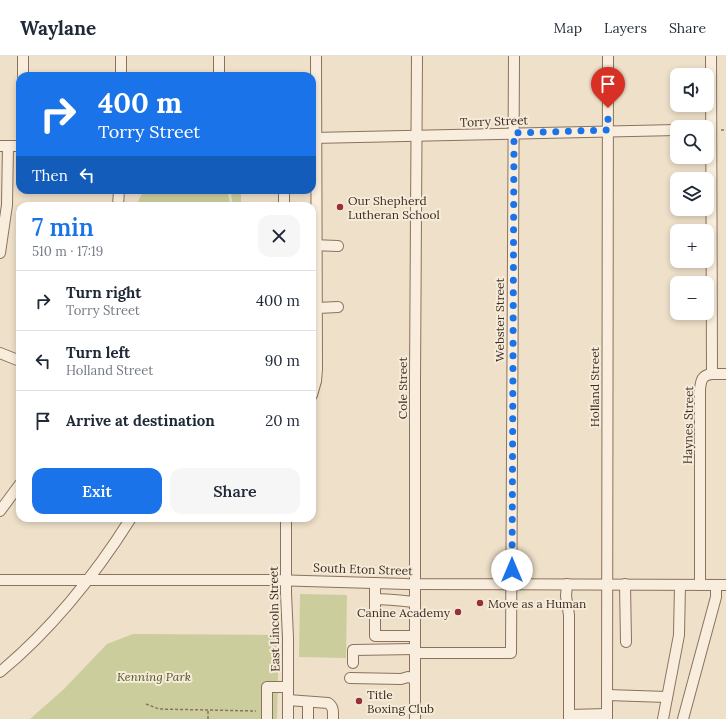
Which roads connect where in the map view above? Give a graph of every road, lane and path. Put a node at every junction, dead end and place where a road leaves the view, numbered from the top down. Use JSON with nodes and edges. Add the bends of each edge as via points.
{"nodes":[{"id":1,"x":23,"y":56,"type":"edge"},
{"id":2,"x":121,"y":56,"type":"edge"},
{"id":3,"x":219,"y":56,"type":"edge"},
{"id":4,"x":316,"y":56,"type":"edge"},
{"id":5,"x":417,"y":56,"type":"edge"},
{"id":6,"x":514,"y":56,"type":"edge"},
{"id":7,"x":608,"y":56,"type":"edge"},
{"id":8,"x":712,"y":56,"type":"edge"},
{"id":9,"x":23,"y":72,"type":"edge"},
{"id":10,"x":121,"y":72,"type":"edge"},
{"id":11,"x":219,"y":72,"type":"edge"},
{"id":12,"x":316,"y":72,"type":"edge"},
{"id":13,"x":713,"y":120,"type":"edge"},
{"id":14,"x":608,"y":130,"type":"junction"},
{"id":15,"x":670,"y":130,"type":"edge"},
{"id":16,"x":714,"y":130,"type":"edge"},
{"id":17,"x":726,"y":130,"type":"edge"},
{"id":18,"x":514,"y":133,"type":"junction"},
{"id":19,"x":417,"y":136,"type":"junction"},
{"id":20,"x":316,"y":138,"type":"edge"},
{"id":21,"x":4,"y":146,"type":"edge"},
{"id":22,"x":16,"y":146,"type":"edge"},
{"id":23,"x":713,"y":164,"type":"edge"},
{"id":24,"x":316,"y":245,"type":"edge"},
{"id":25,"x":338,"y":246,"type":"dead end"},
{"id":26,"x":0,"y":253,"type":"edge"},
{"id":27,"x":316,"y":287,"type":"edge"},
{"id":28,"x":338,"y":307,"type":"dead end"},
{"id":29,"x":317,"y":308,"type":"junction"},
{"id":30,"x":316,"y":325,"type":"edge"},
{"id":31,"x":0,"y":354,"type":"edge"},
{"id":32,"x":16,"y":360,"type":"edge"},
{"id":33,"x":712,"y":374,"type":"junction"},
{"id":34,"x":726,"y":374,"type":"edge"},
{"id":35,"x":16,"y":489,"type":"edge"},
{"id":36,"x":0,"y":511,"type":"edge"},
{"id":37,"x":128,"y":522,"type":"edge"},
{"id":38,"x":286,"y":522,"type":"edge"},
{"id":39,"x":0,"y":580,"type":"edge"},
{"id":40,"x":87,"y":580,"type":"junction"},
{"id":41,"x":286,"y":580,"type":"junction"},
{"id":42,"x":375,"y":583,"type":"junction"},
{"id":43,"x":415,"y":584,"type":"junction"},
{"id":44,"x":512,"y":584,"type":"junction"},
{"id":45,"x":566,"y":584,"type":"junction"},
{"id":46,"x":607,"y":584,"type":"junction"},
{"id":47,"x":625,"y":584,"type":"junction"},
{"id":48,"x":680,"y":585,"type":"junction"},
{"id":49,"x":700,"y":585,"type":"junction"},
{"id":50,"x":721,"y":585,"type":"edge"},
{"id":51,"x":375,"y":599,"type":"junction"},
{"id":52,"x":415,"y":602,"type":"junction"},
{"id":53,"x":415,"y":636,"type":"junction"},
{"id":54,"x":626,"y":642,"type":"dead end"},
{"id":55,"x":415,"y":651,"type":"junction"},
{"id":56,"x":353,"y":663,"type":"dead end"},
{"id":57,"x":0,"y":672,"type":"edge"},
{"id":58,"x":350,"y":678,"type":"dead end"},
{"id":59,"x":415,"y":679,"type":"junction"},
{"id":60,"x":288,"y":687,"type":"junction"},
{"id":61,"x":607,"y":696,"type":"junction"},
{"id":62,"x":667,"y":697,"type":"junction"},
{"id":63,"x":288,"y":700,"type":"junction"},
{"id":64,"x":308,"y":702,"type":"junction"},
{"id":65,"x":146,"y":704,"type":"dead end"},
{"id":66,"x":208,"y":710,"type":"junction"},
{"id":67,"x":256,"y":711,"type":"dead end"},
{"id":68,"x":569,"y":717,"type":"edge"},
{"id":69,"x":606,"y":717,"type":"edge"},
{"id":70,"x":208,"y":719,"type":"edge"},
{"id":71,"x":267,"y":719,"type":"edge"},
{"id":72,"x":288,"y":719,"type":"edge"},
{"id":73,"x":308,"y":719,"type":"edge"},
{"id":74,"x":333,"y":719,"type":"edge"},
{"id":75,"x":415,"y":719,"type":"edge"},
{"id":76,"x":663,"y":719,"type":"edge"},
{"id":77,"x":683,"y":719,"type":"edge"}],
"edges":[{"from":1,"to":9,"type":"street"},
{"from":2,"to":10,"type":"street"},
{"from":3,"to":11,"type":"street"},
{"from":4,"to":12,"type":"street"},
{"from":5,"to":19,"type":"street","name":"Cole Street"},
{"from":6,"to":18,"type":"street","name":"Webster Street"},
{"from":7,"to":14,"type":"street","name":"Holland Street"},
{"from":8,"to":13,"type":"street"},
{"from":14,"to":15,"type":"street","name":"Torry Street"},
{"from":14,"to":18,"type":"street","name":"Torry Street"},
{"from":14,"to":46,"type":"street","name":"Holland Street"},
{"from":16,"to":17,"type":"path"},
{"from":18,"to":19,"type":"street","name":"Torry Street"},
{"from":18,"to":44,"type":"street","name":"Webster Street"},
{"from":19,"to":20,"type":"street","name":"Torry Street"},
{"from":19,"to":43,"type":"street","name":"Cole Street"},
{"from":21,"to":22,"type":"street"},
{"from":21,"to":26,"type":"street","via":[[7,198]]},
{"from":23,"to":33,"type":"street"},
{"from":24,"to":25,"type":"street"},
{"from":27,"to":29,"type":"street"},
{"from":28,"to":29,"type":"street"},
{"from":29,"to":30,"type":"street"},
{"from":31,"to":32,"type":"street"},
{"from":33,"to":34,"type":"street"},
{"from":33,"to":49,"type":"street","name":"Haynes Street","via":[[703,377],[700,389]]},
{"from":35,"to":36,"type":"street"},
{"from":37,"to":40,"type":"street"},
{"from":38,"to":41,"type":"street","name":"East Lincoln Street"},
{"from":39,"to":40,"type":"street","name":"South Eton Street"},
{"from":40,"to":41,"type":"street","name":"South Eton Street"},
{"from":40,"to":57,"type":"street","via":[[55,620]]},
{"from":41,"to":42,"type":"street","name":"South Eton Street"},
{"from":41,"to":60,"type":"street","name":"East Lincoln Street"},
{"from":42,"to":43,"type":"street","name":"South Eton Street"},
{"from":42,"to":51,"type":"street"},
{"from":43,"to":44,"type":"street","name":"South Eton Street"},
{"from":43,"to":52,"type":"street","name":"Cole Street"},
{"from":44,"to":45,"type":"street","name":"South Eton Street"},
{"from":44,"to":55,"type":"street","name":"Webster Street","via":[[511,653]]},
{"from":45,"to":46,"type":"street","name":"South Eton Street"},
{"from":45,"to":68,"type":"street","via":[[569,615]]},
{"from":46,"to":47,"type":"street","name":"South Eton Street"},
{"from":46,"to":61,"type":"street","name":"Holland Street"},
{"from":47,"to":48,"type":"street","name":"South Eton Street"},
{"from":47,"to":54,"type":"street"},
{"from":48,"to":49,"type":"street","name":"South Eton Street"},
{"from":48,"to":62,"type":"street","via":[[679,635]]},
{"from":49,"to":50,"type":"street","name":"South Eton Street"},
{"from":50,"to":77,"type":"street"},
{"from":51,"to":52,"type":"street"},
{"from":51,"to":53,"type":"street","via":[[375,636]]},
{"from":52,"to":53,"type":"street","name":"Cole Street"},
{"from":53,"to":55,"type":"street","name":"Cole Street"},
{"from":55,"to":56,"type":"street","via":[[353,650]]},
{"from":55,"to":59,"type":"street","name":"Cole Street"},
{"from":58,"to":59,"type":"street"},
{"from":59,"to":75,"type":"street","name":"Cole Street"},
{"from":60,"to":63,"type":"street","name":"East Lincoln Street"},
{"from":60,"to":71,"type":"street","via":[[267,687]]},
{"from":61,"to":62,"type":"street"},
{"from":61,"to":69,"type":"street","name":"Holland Street"},
{"from":62,"to":76,"type":"street"},
{"from":63,"to":64,"type":"street"},
{"from":63,"to":72,"type":"street","name":"East Lincoln Street"},
{"from":64,"to":73,"type":"street"},
{"from":64,"to":74,"type":"street","via":[[331,705]]},
{"from":65,"to":66,"type":"path","via":[[158,709]]},
{"from":66,"to":67,"type":"path"},
{"from":66,"to":70,"type":"path"},
{"from":68,"to":69,"type":"street"}]}
